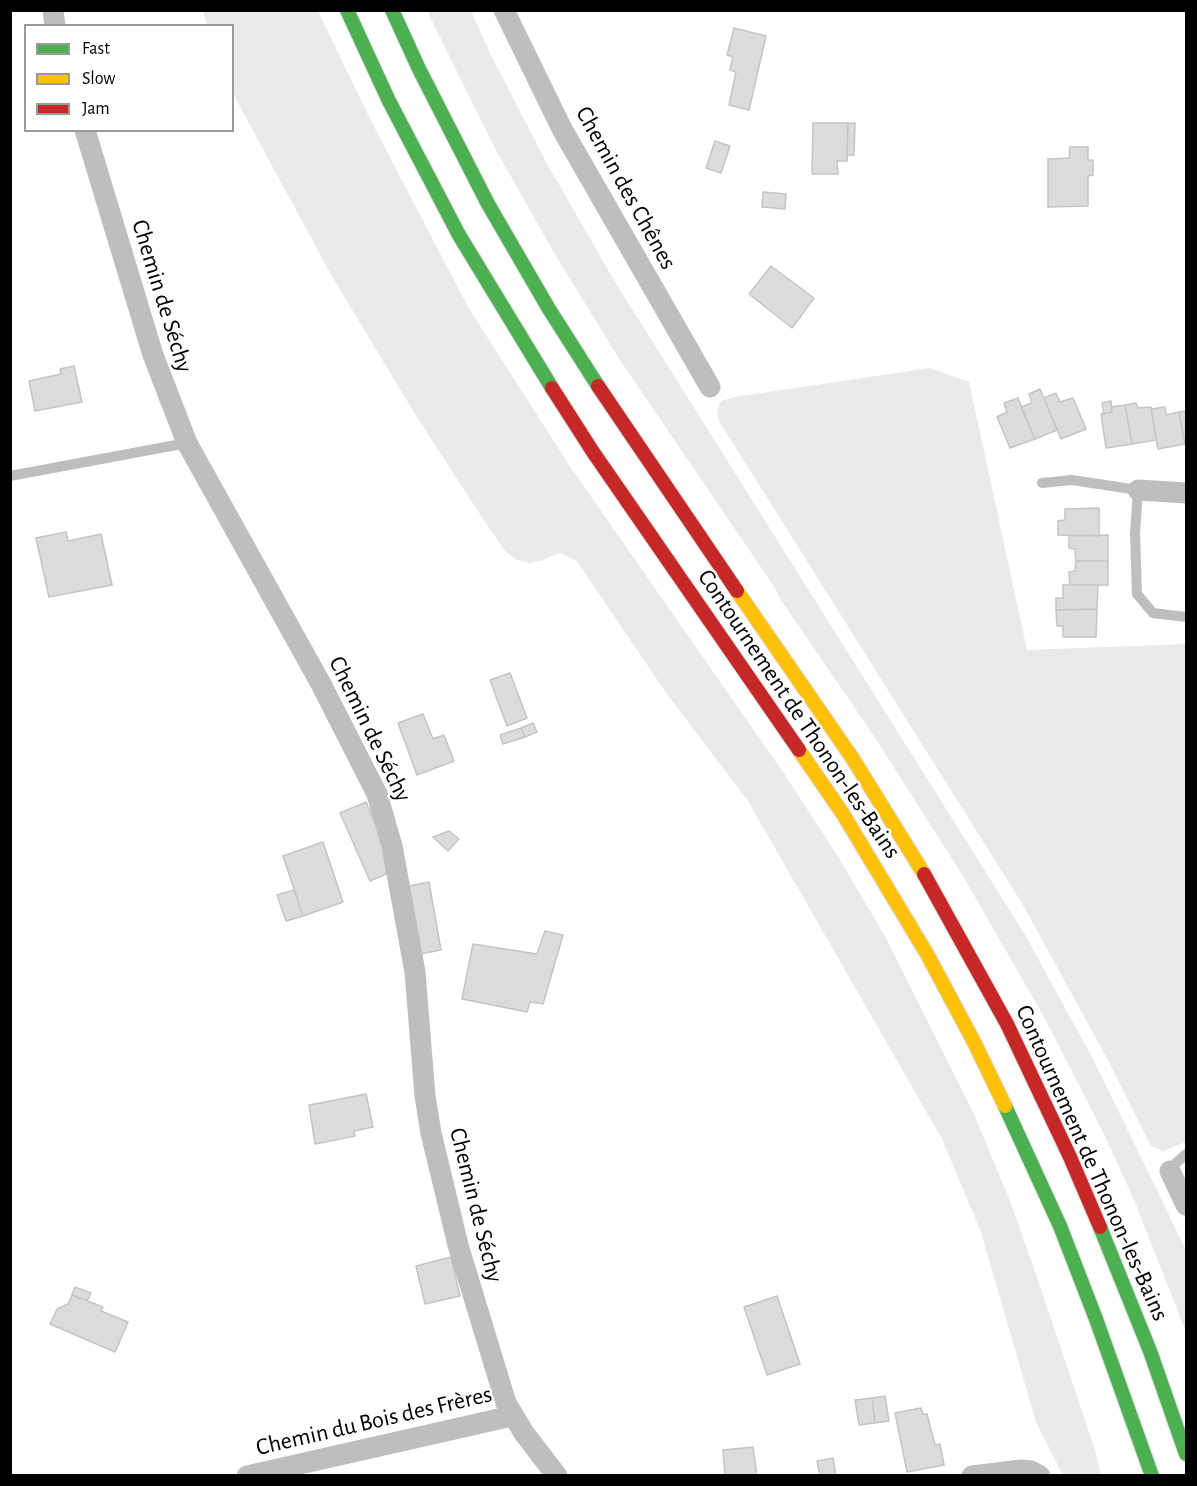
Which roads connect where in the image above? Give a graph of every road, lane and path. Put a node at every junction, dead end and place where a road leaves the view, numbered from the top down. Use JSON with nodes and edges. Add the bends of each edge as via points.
{"nodes":[{"id":1,"x":347,"y":10,"type":"edge"},
{"id":2,"x":392,"y":10,"type":"edge"},
{"id":3,"x":504,"y":10,"type":"edge"},
{"id":4,"x":86,"y":132,"type":"edge"},
{"id":5,"x":710,"y":387,"type":"dead end"},
{"id":6,"x":187,"y":443,"type":"junction"},
{"id":7,"x":10,"y":476,"type":"edge"},
{"id":8,"x":1042,"y":483,"type":"dead end"},
{"id":9,"x":1138,"y":490,"type":"junction"},
{"id":10,"x":1186,"y":493,"type":"edge"},
{"id":11,"x":1186,"y":617,"type":"edge"},
{"id":12,"x":1186,"y":1154,"type":"edge"},
{"id":13,"x":1170,"y":1171,"type":"joint"},
{"id":14,"x":1186,"y":1204,"type":"edge"},
{"id":15,"x":1096,"y":1319,"type":"junction"},
{"id":16,"x":1114,"y":1408,"type":"dead end"},
{"id":17,"x":512,"y":1416,"type":"junction"},
{"id":18,"x":1186,"y":1454,"type":"edge"},
{"id":19,"x":247,"y":1476,"type":"edge"},
{"id":20,"x":557,"y":1476,"type":"edge"},
{"id":21,"x":972,"y":1476,"type":"edge"},
{"id":22,"x":1040,"y":1476,"type":"edge"},
{"id":23,"x":1152,"y":1476,"type":"edge"}],
"edges":[{"from":1,"to":15,"type":"highway","name":"Contournement de Thonon-les-Bains","via":[[454,225],[524,345],[593,452],[843,814],[887,885],[974,1042],[1060,1226]]},
{"from":2,"to":18,"type":"highway","name":"Contournement de Thonon-les-Bains","via":[[488,204],[549,309],[853,759],[960,937],[1007,1024],[1070,1157],[1146,1341]]},
{"from":3,"to":5,"type":"street","name":"Chemin des Chênes","via":[[562,129]]},
{"from":4,"to":6,"type":"street","name":"Chemin de Séchy","via":[[153,355]]},
{"from":6,"to":7,"type":"lane"},
{"from":6,"to":17,"type":"street","name":"Chemin de Séchy","via":[[336,711],[383,811],[418,992],[423,1074],[433,1143],[478,1318]]},
{"from":8,"to":9,"type":"lane","via":[[1072,480]]},
{"from":9,"to":10,"type":"street"},
{"from":9,"to":11,"type":"lane","via":[[1137,594],[1153,613]]},
{"from":12,"to":13,"type":"lane"},
{"from":13,"to":14,"type":"street"},
{"from":15,"to":16,"type":"highway"},
{"from":15,"to":23,"type":"highway","name":"Contournement de Thonon-les-Bains"},
{"from":17,"to":19,"type":"street","name":"Chemin du Bois des Frères"},
{"from":17,"to":20,"type":"street","name":"Chemin de Séchy"},
{"from":21,"to":22,"type":"street","via":[[1021,1470]]}]}
